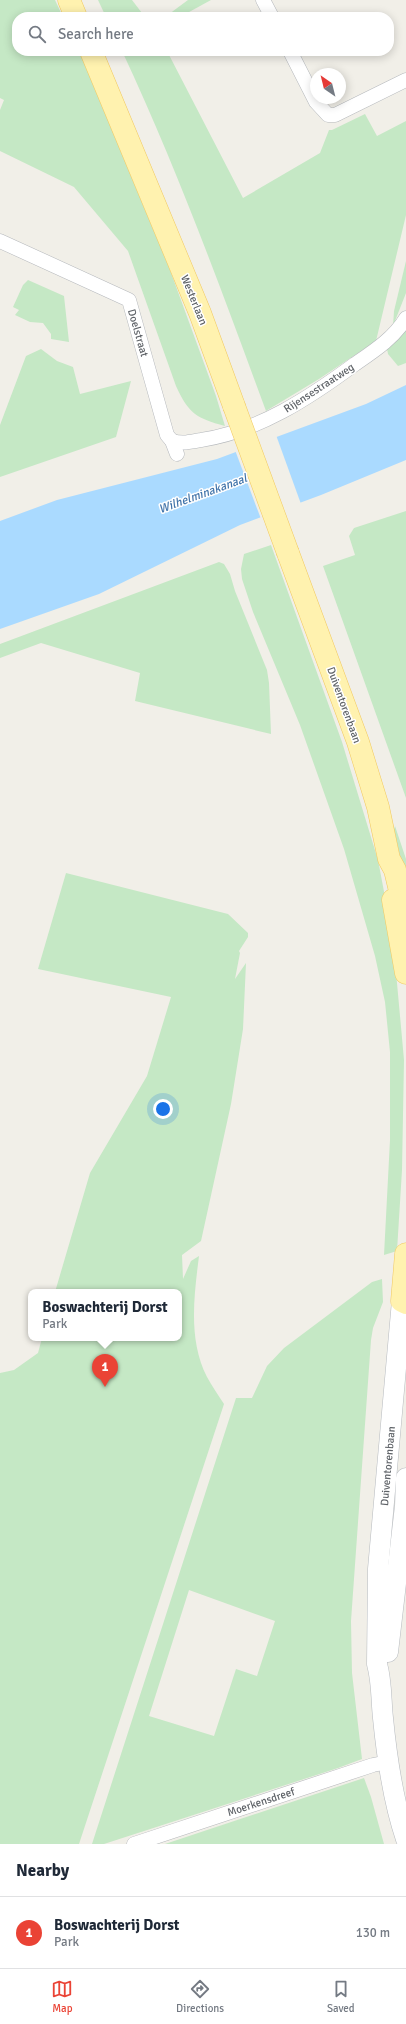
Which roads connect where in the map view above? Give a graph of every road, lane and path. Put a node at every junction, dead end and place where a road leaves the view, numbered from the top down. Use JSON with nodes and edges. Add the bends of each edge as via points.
{"nodes":[{"id":1,"x":69,"y":0,"type":"edge"},
{"id":2,"x":263,"y":0,"type":"edge"},
{"id":3,"x":74,"y":12,"type":"edge"},
{"id":4,"x":269,"y":12,"type":"edge"},
{"id":5,"x":93,"y":56,"type":"edge"},
{"id":6,"x":293,"y":56,"type":"edge"},
{"id":7,"x":406,"y":80,"type":"edge"},
{"id":8,"x":0,"y":241,"type":"edge"},
{"id":9,"x":406,"y":318,"type":"edge"},
{"id":10,"x":172,"y":441,"type":"junction"},
{"id":11,"x":177,"y":454,"type":"dead end"},
{"id":12,"x":288,"y":553,"type":"joint"},
{"id":13,"x":389,"y":859,"type":"junction"},
{"id":14,"x":406,"y":916,"type":"edge"},
{"id":15,"x":406,"y":972,"type":"edge"},
{"id":16,"x":406,"y":1254,"type":"edge"},
{"id":17,"x":405,"y":1301,"type":"edge"},
{"id":18,"x":406,"y":1478,"type":"edge"},
{"id":19,"x":381,"y":1679,"type":"junction"},
{"id":20,"x":388,"y":1762,"type":"junction"},
{"id":21,"x":406,"y":1839,"type":"edge"},
{"id":22,"x":134,"y":1844,"type":"edge"}],
"edges":[{"from":1,"to":3,"type":"main road"},
{"from":2,"to":4,"type":"street"},
{"from":5,"to":12,"type":"main road","name":"Westerlaan","bridge":true,"via":[[200,313]]},
{"from":6,"to":7,"type":"street","via":[[316,102],[328,115],[335,115]]},
{"from":8,"to":10,"type":"street","name":"Doelstraat","via":[[129,300],[167,435]]},
{"from":9,"to":10,"type":"street","name":"Rijensestraatweg","via":[[400,328],[382,345],[324,387],[277,415],[220,438],[180,444]]},
{"from":10,"to":11,"type":"street","name":"Doelstraat"},
{"from":12,"to":13,"type":"main road","name":"Duiventorenbaan","via":[[358,742],[378,807]]},
{"from":13,"to":14,"type":"main road","name":"Duiventorenbaan","via":[[395,870]]},
{"from":13,"to":15,"type":"main road","name":"Duiventorenbaan","via":[[388,873]]},
{"from":16,"to":17,"type":"main road","name":"Duiventorenbaan"},
{"from":17,"to":19,"type":"main road","name":"Duiventorenbaan","via":[[378,1569],[377,1664]]},
{"from":18,"to":19,"type":"main road","name":"Duiventorenbaan","via":[[386,1667]]},
{"from":19,"to":20,"type":"main road","name":"Duiventorenbaan"},
{"from":20,"to":21,"type":"main road","name":"Duiventorenbaan"},
{"from":20,"to":22,"type":"street","name":"Moerkensdreef"}]}
